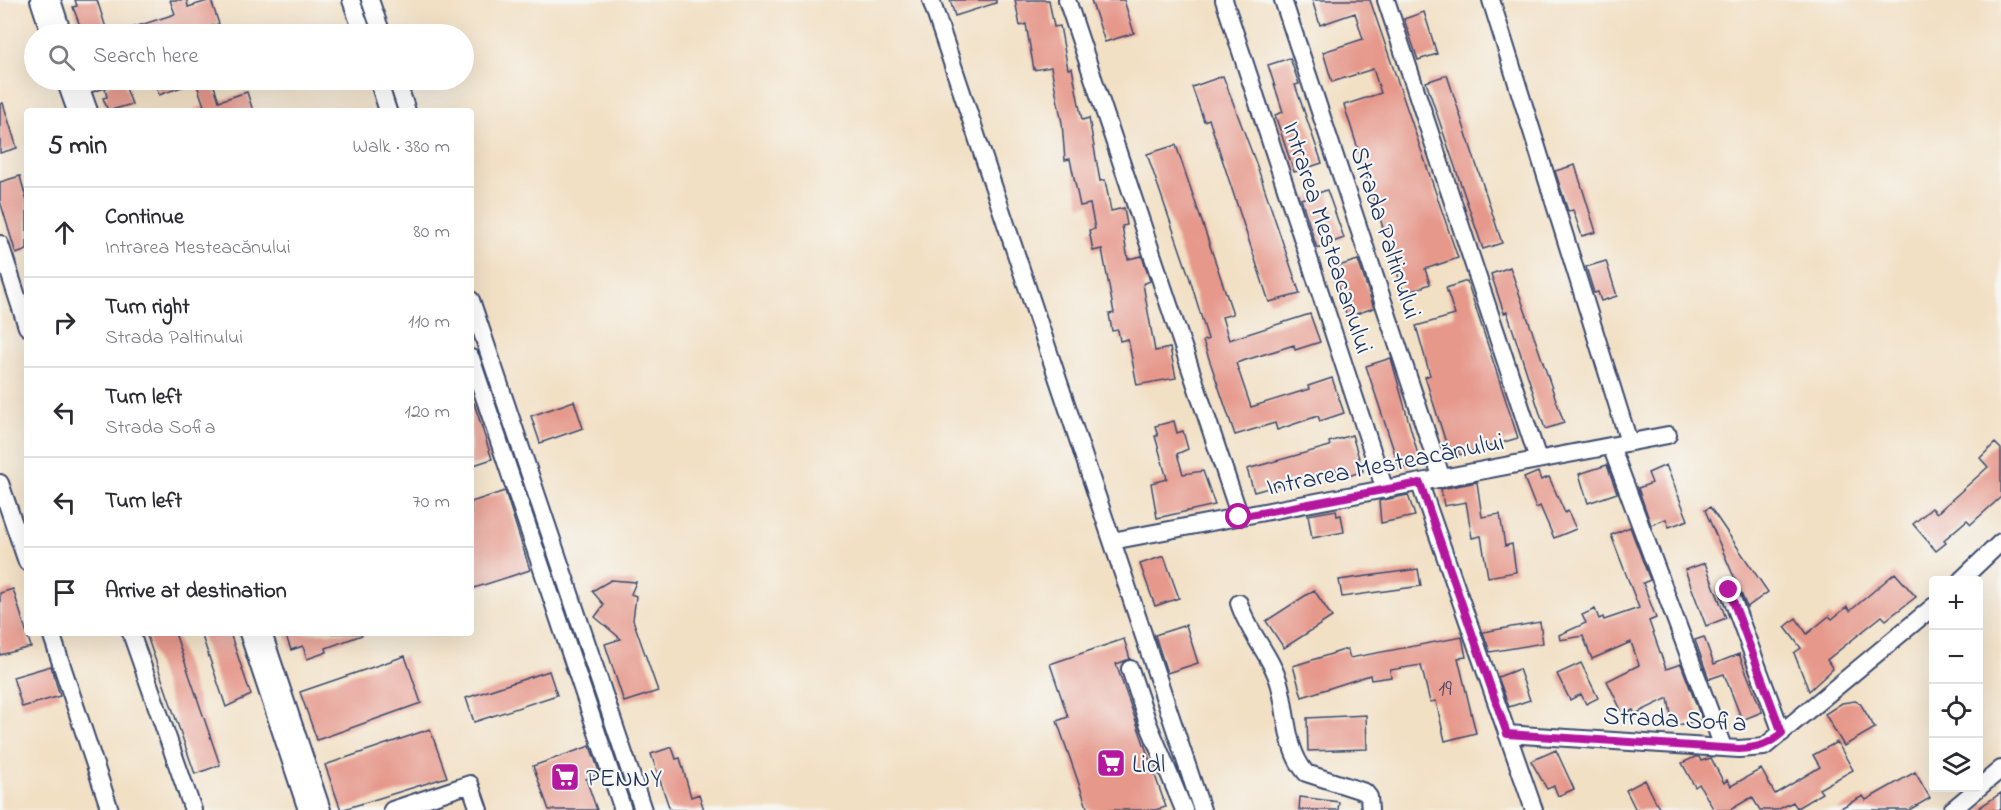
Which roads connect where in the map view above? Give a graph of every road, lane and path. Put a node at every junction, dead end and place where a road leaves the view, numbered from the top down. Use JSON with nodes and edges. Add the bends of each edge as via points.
{"nodes":[{"id":1,"x":39,"y":0,"type":"edge"},
{"id":2,"x":52,"y":0,"type":"edge"},
{"id":3,"x":351,"y":0,"type":"edge"},
{"id":4,"x":370,"y":0,"type":"edge"},
{"id":5,"x":932,"y":0,"type":"edge"},
{"id":6,"x":1067,"y":0,"type":"edge"},
{"id":7,"x":1224,"y":0,"type":"edge"},
{"id":8,"x":1283,"y":0,"type":"edge"},
{"id":9,"x":1386,"y":0,"type":"edge"},
{"id":10,"x":1491,"y":0,"type":"edge"},
{"id":11,"x":47,"y":24,"type":"edge"},
{"id":12,"x":60,"y":24,"type":"edge"},
{"id":13,"x":359,"y":24,"type":"edge"},
{"id":14,"x":378,"y":24,"type":"edge"},
{"id":15,"x":75,"y":90,"type":"edge"},
{"id":16,"x":79,"y":90,"type":"edge"},
{"id":17,"x":381,"y":90,"type":"edge"},
{"id":18,"x":400,"y":90,"type":"edge"},
{"id":19,"x":76,"y":108,"type":"edge"},
{"id":20,"x":88,"y":108,"type":"edge"},
{"id":21,"x":387,"y":108,"type":"edge"},
{"id":22,"x":406,"y":108,"type":"edge"},
{"id":23,"x":0,"y":244,"type":"edge"},
{"id":24,"x":474,"y":309,"type":"edge"},
{"id":25,"x":24,"y":318,"type":"edge"},
{"id":26,"x":474,"y":367,"type":"edge"},
{"id":27,"x":1668,"y":435,"type":"dead end"},
{"id":28,"x":1629,"y":442,"type":"junction"},
{"id":29,"x":1611,"y":446,"type":"junction"},
{"id":30,"x":1538,"y":459,"type":"junction"},
{"id":31,"x":1442,"y":479,"type":"junction"},
{"id":32,"x":0,"y":483,"type":"edge"},
{"id":33,"x":1420,"y":483,"type":"junction"},
{"id":34,"x":1385,"y":490,"type":"junction"},
{"id":35,"x":1239,"y":517,"type":"junction"},
{"id":36,"x":1112,"y":541,"type":"junction"},
{"id":37,"x":2001,"y":542,"type":"edge"},
{"id":38,"x":24,"y":553,"type":"edge"},
{"id":39,"x":1965,"y":576,"type":"edge"},
{"id":40,"x":1729,"y":590,"type":"dead end"},
{"id":41,"x":1239,"y":603,"type":"dead end"},
{"id":42,"x":1929,"y":610,"type":"edge"},
{"id":43,"x":52,"y":636,"type":"edge"},
{"id":44,"x":132,"y":636,"type":"edge"},
{"id":45,"x":249,"y":636,"type":"edge"},
{"id":46,"x":264,"y":636,"type":"edge"},
{"id":47,"x":1130,"y":669,"type":"dead end"},
{"id":48,"x":1782,"y":733,"type":"junction"},
{"id":49,"x":1507,"y":734,"type":"junction"},
{"id":50,"x":1723,"y":747,"type":"junction"},
{"id":51,"x":2001,"y":769,"type":"edge"},
{"id":52,"x":110,"y":810,"type":"edge"},
{"id":53,"x":193,"y":810,"type":"edge"},
{"id":54,"x":307,"y":810,"type":"edge"},
{"id":55,"x":322,"y":810,"type":"edge"},
{"id":56,"x":392,"y":810,"type":"edge"},
{"id":57,"x":479,"y":810,"type":"edge"},
{"id":58,"x":623,"y":810,"type":"edge"},
{"id":59,"x":643,"y":810,"type":"edge"},
{"id":60,"x":1184,"y":810,"type":"edge"},
{"id":61,"x":1202,"y":810,"type":"edge"},
{"id":62,"x":1370,"y":810,"type":"edge"},
{"id":63,"x":1534,"y":810,"type":"edge"},
{"id":64,"x":1952,"y":810,"type":"edge"}],
"edges":[{"from":1,"to":11,"type":"street"},
{"from":2,"to":12,"type":"street"},
{"from":3,"to":13,"type":"street"},
{"from":4,"to":14,"type":"street"},
{"from":5,"to":36,"type":"street"},
{"from":6,"to":35,"type":"street"},
{"from":7,"to":34,"type":"street","name":"Intrarea Mesteacanului"},
{"from":8,"to":31,"type":"street","name":"Strada Paltinului"},
{"from":9,"to":30,"type":"street"},
{"from":10,"to":28,"type":"street"},
{"from":15,"to":19,"type":"street"},
{"from":16,"to":20,"type":"street"},
{"from":17,"to":21,"type":"street"},
{"from":18,"to":22,"type":"street"},
{"from":23,"to":25,"type":"street"},
{"from":24,"to":59,"type":"street"},
{"from":26,"to":58,"type":"street"},
{"from":27,"to":28,"type":"street","name":"Intrarea Mesteacănului"},
{"from":28,"to":29,"type":"street","name":"Intrarea Mesteacănului"},
{"from":29,"to":30,"type":"street","name":"Intrarea Mesteacănului"},
{"from":29,"to":50,"type":"street"},
{"from":30,"to":31,"type":"street","name":"Intrarea Mesteacănului"},
{"from":31,"to":33,"type":"street","name":"Intrarea Mesteacănului"},
{"from":32,"to":38,"type":"street"},
{"from":33,"to":34,"type":"street","name":"Intrarea Mesteacănului"},
{"from":33,"to":49,"type":"street"},
{"from":34,"to":35,"type":"street","name":"Intrarea Mesteacănului"},
{"from":35,"to":36,"type":"street","name":"Intrarea Mesteacănului"},
{"from":36,"to":61,"type":"street"},
{"from":37,"to":39,"type":"street"},
{"from":40,"to":48,"type":"street"},
{"from":41,"to":62,"type":"street","via":[[1243,617],[1272,665],[1300,766],[1306,773],[1365,792]]},
{"from":42,"to":48,"type":"street","name":"Strada Sofia"},
{"from":43,"to":52,"type":"street"},
{"from":44,"to":53,"type":"street"},
{"from":45,"to":54,"type":"street"},
{"from":46,"to":55,"type":"street"},
{"from":47,"to":60,"type":"street"},
{"from":48,"to":50,"type":"street","name":"Strada Sofia","via":[[1764,747]]},
{"from":49,"to":50,"type":"street","name":"Strada Sofia"},
{"from":49,"to":63,"type":"street"},
{"from":51,"to":64,"type":"street"},
{"from":56,"to":57,"type":"street","via":[[470,784]]}]}
